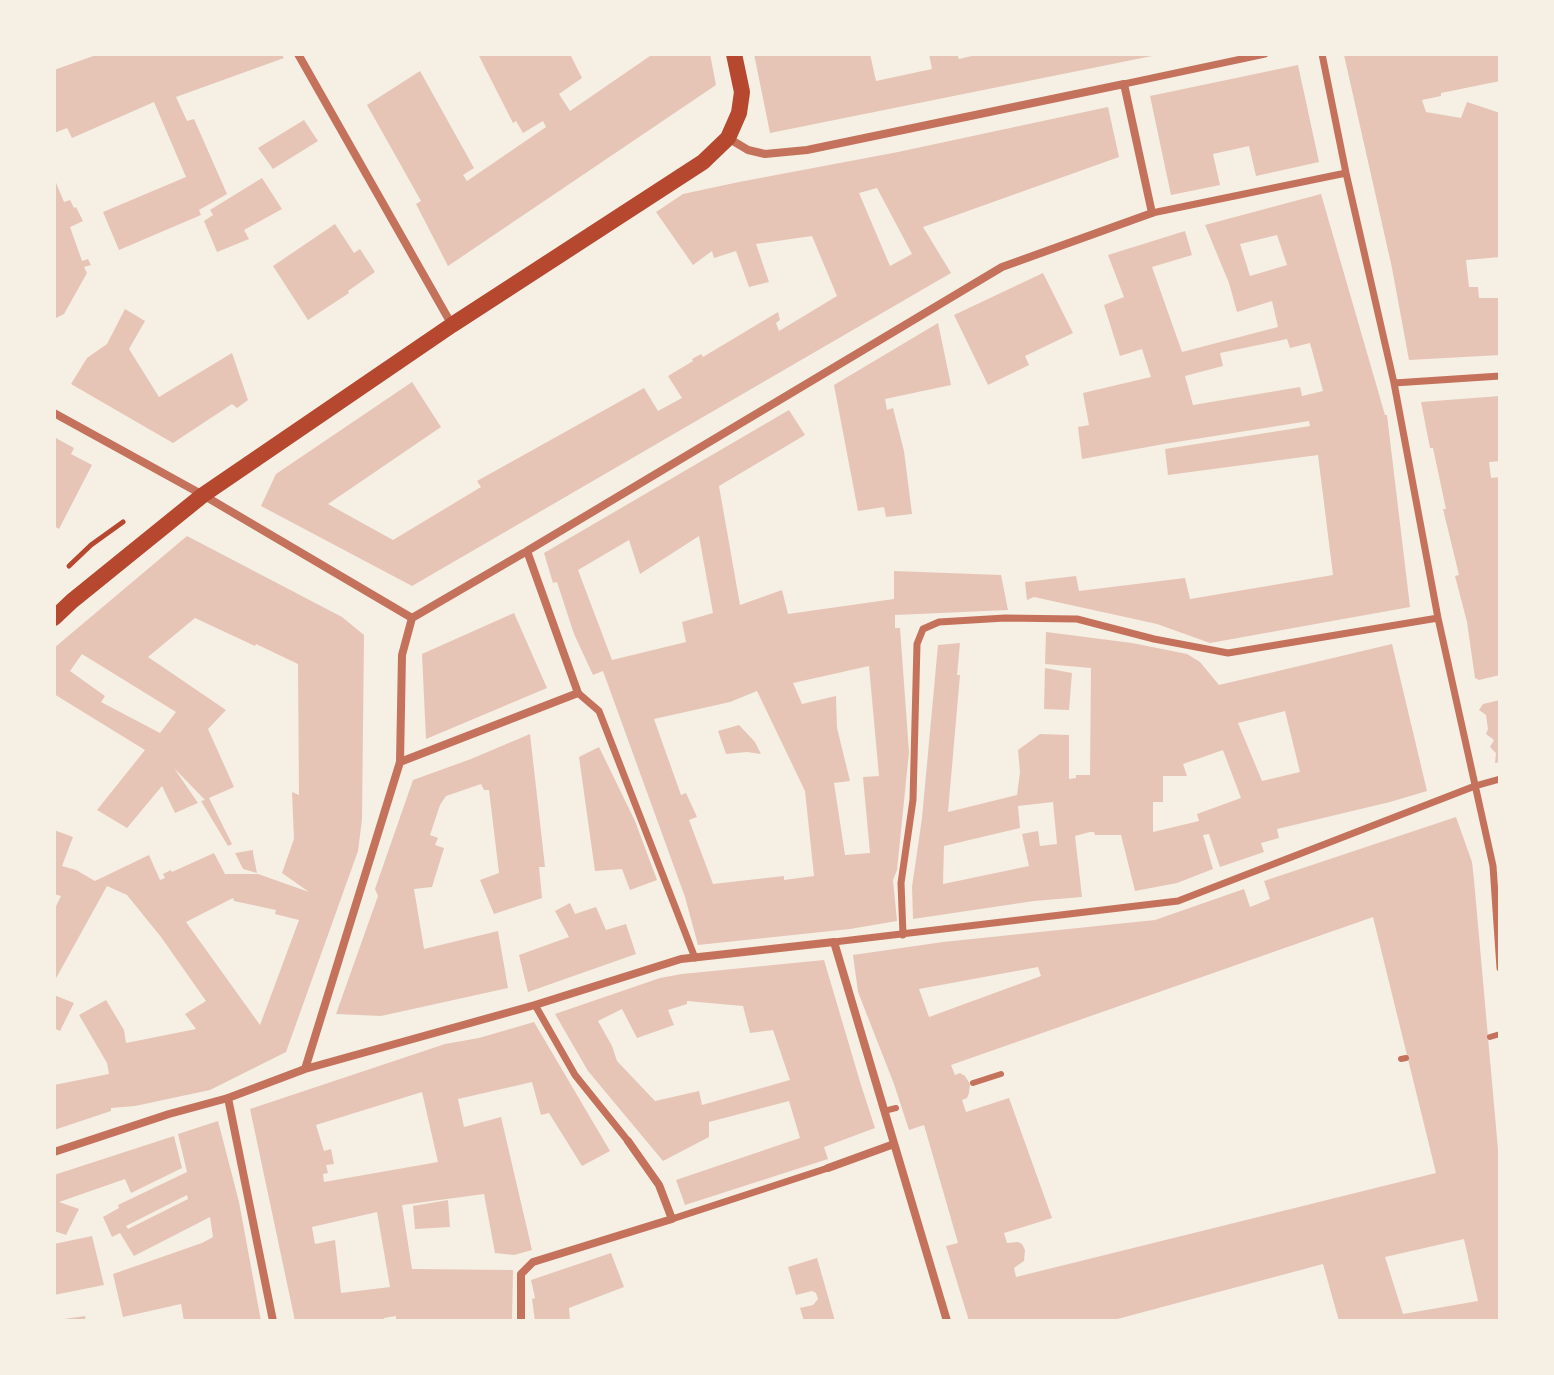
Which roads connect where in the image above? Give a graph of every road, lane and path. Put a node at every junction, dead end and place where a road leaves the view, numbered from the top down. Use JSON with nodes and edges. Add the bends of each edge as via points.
{"nodes":[{"id":1,"x":298,"y":54,"type":"edge"},
{"id":2,"x":734,"y":54,"type":"edge"},
{"id":3,"x":1221,"y":54,"type":"edge"},
{"id":4,"x":1265,"y":54,"type":"edge"},
{"id":5,"x":1322,"y":54,"type":"edge"},
{"id":6,"x":1222,"y":63,"type":"junction"},
{"id":7,"x":1124,"y":84,"type":"junction"},
{"id":8,"x":728,"y":138,"type":"junction"},
{"id":9,"x":1346,"y":173,"type":"junction"},
{"id":10,"x":1152,"y":213,"type":"junction"},
{"id":11,"x":452,"y":325,"type":"junction"},
{"id":12,"x":1500,"y":376,"type":"edge"},
{"id":13,"x":1394,"y":383,"type":"junction"},
{"id":14,"x":54,"y":412,"type":"edge"},
{"id":15,"x":203,"y":495,"type":"junction"},
{"id":16,"x":527,"y":551,"type":"junction"},
{"id":17,"x":54,"y":618,"type":"edge"},
{"id":18,"x":412,"y":618,"type":"junction"},
{"id":19,"x":1438,"y":618,"type":"junction"},
{"id":20,"x":578,"y":693,"type":"junction"},
{"id":21,"x":400,"y":762,"type":"junction"},
{"id":22,"x":1500,"y":779,"type":"edge"},
{"id":23,"x":1475,"y":786,"type":"junction"},
{"id":24,"x":903,"y":935,"type":"junction"},
{"id":25,"x":834,"y":942,"type":"junction"},
{"id":26,"x":695,"y":958,"type":"junction"},
{"id":27,"x":1500,"y":968,"type":"edge"},
{"id":28,"x":535,"y":1005,"type":"junction"},
{"id":29,"x":1500,"y":1034,"type":"edge"},
{"id":30,"x":1490,"y":1037,"type":"dead end"},
{"id":31,"x":305,"y":1069,"type":"junction"},
{"id":32,"x":1001,"y":1074,"type":"dead end"},
{"id":33,"x":973,"y":1083,"type":"dead end"},
{"id":34,"x":228,"y":1098,"type":"junction"},
{"id":35,"x":896,"y":1108,"type":"dead end"},
{"id":36,"x":884,"y":1111,"type":"junction"},
{"id":37,"x":628,"y":1141,"type":"joint"},
{"id":38,"x":894,"y":1144,"type":"junction"},
{"id":39,"x":54,"y":1152,"type":"edge"},
{"id":40,"x":828,"y":1168,"type":"joint"},
{"id":41,"x":672,"y":1219,"type":"junction"},
{"id":42,"x":273,"y":1321,"type":"edge"},
{"id":43,"x":521,"y":1321,"type":"edge"},
{"id":44,"x":947,"y":1321,"type":"edge"}],
"edges":[{"from":1,"to":11,"type":"street"},
{"from":2,"to":8,"type":"main road","via":[[742,92]]},
{"from":3,"to":6,"type":"street"},
{"from":4,"to":6,"type":"street"},
{"from":5,"to":9,"type":"street"},
{"from":6,"to":7,"type":"street"},
{"from":7,"to":8,"type":"street","via":[[807,150],[765,154]]},
{"from":7,"to":10,"type":"street"},
{"from":8,"to":11,"type":"main road","via":[[703,162]]},
{"from":9,"to":10,"type":"street"},
{"from":9,"to":13,"type":"street"},
{"from":10,"to":16,"type":"street","via":[[1002,267]]},
{"from":11,"to":15,"type":"main road"},
{"from":12,"to":13,"type":"street"},
{"from":13,"to":19,"type":"street"},
{"from":14,"to":15,"type":"street"},
{"from":15,"to":17,"type":"main road"},
{"from":15,"to":18,"type":"street"},
{"from":16,"to":18,"type":"street"},
{"from":16,"to":20,"type":"street"},
{"from":18,"to":21,"type":"street","via":[[402,655]]},
{"from":19,"to":23,"type":"street"},
{"from":19,"to":24,"type":"street","via":[[1228,653],[1077,619],[939,622],[923,629],[917,644],[913,800],[901,883]]},
{"from":20,"to":21,"type":"street"},
{"from":20,"to":26,"type":"street","via":[[599,711]]},
{"from":21,"to":31,"type":"street"},
{"from":22,"to":23,"type":"street"},
{"from":23,"to":24,"type":"street","via":[[1178,901]]},
{"from":23,"to":27,"type":"street","via":[[1493,866]]},
{"from":24,"to":25,"type":"street"},
{"from":25,"to":26,"type":"street"},
{"from":25,"to":36,"type":"street"},
{"from":26,"to":28,"type":"street"},
{"from":28,"to":31,"type":"street"},
{"from":28,"to":37,"type":"street","via":[[575,1075]]},
{"from":29,"to":30,"type":"lane"},
{"from":31,"to":34,"type":"street"},
{"from":32,"to":33,"type":"lane"},
{"from":34,"to":39,"type":"street"},
{"from":34,"to":42,"type":"street"},
{"from":35,"to":36,"type":"lane"},
{"from":36,"to":38,"type":"street"},
{"from":37,"to":41,"type":"street","via":[[659,1185]]},
{"from":38,"to":40,"type":"street"},
{"from":38,"to":44,"type":"street"},
{"from":40,"to":41,"type":"street"},
{"from":41,"to":43,"type":"street","via":[[533,1262],[521,1274]]}]}
